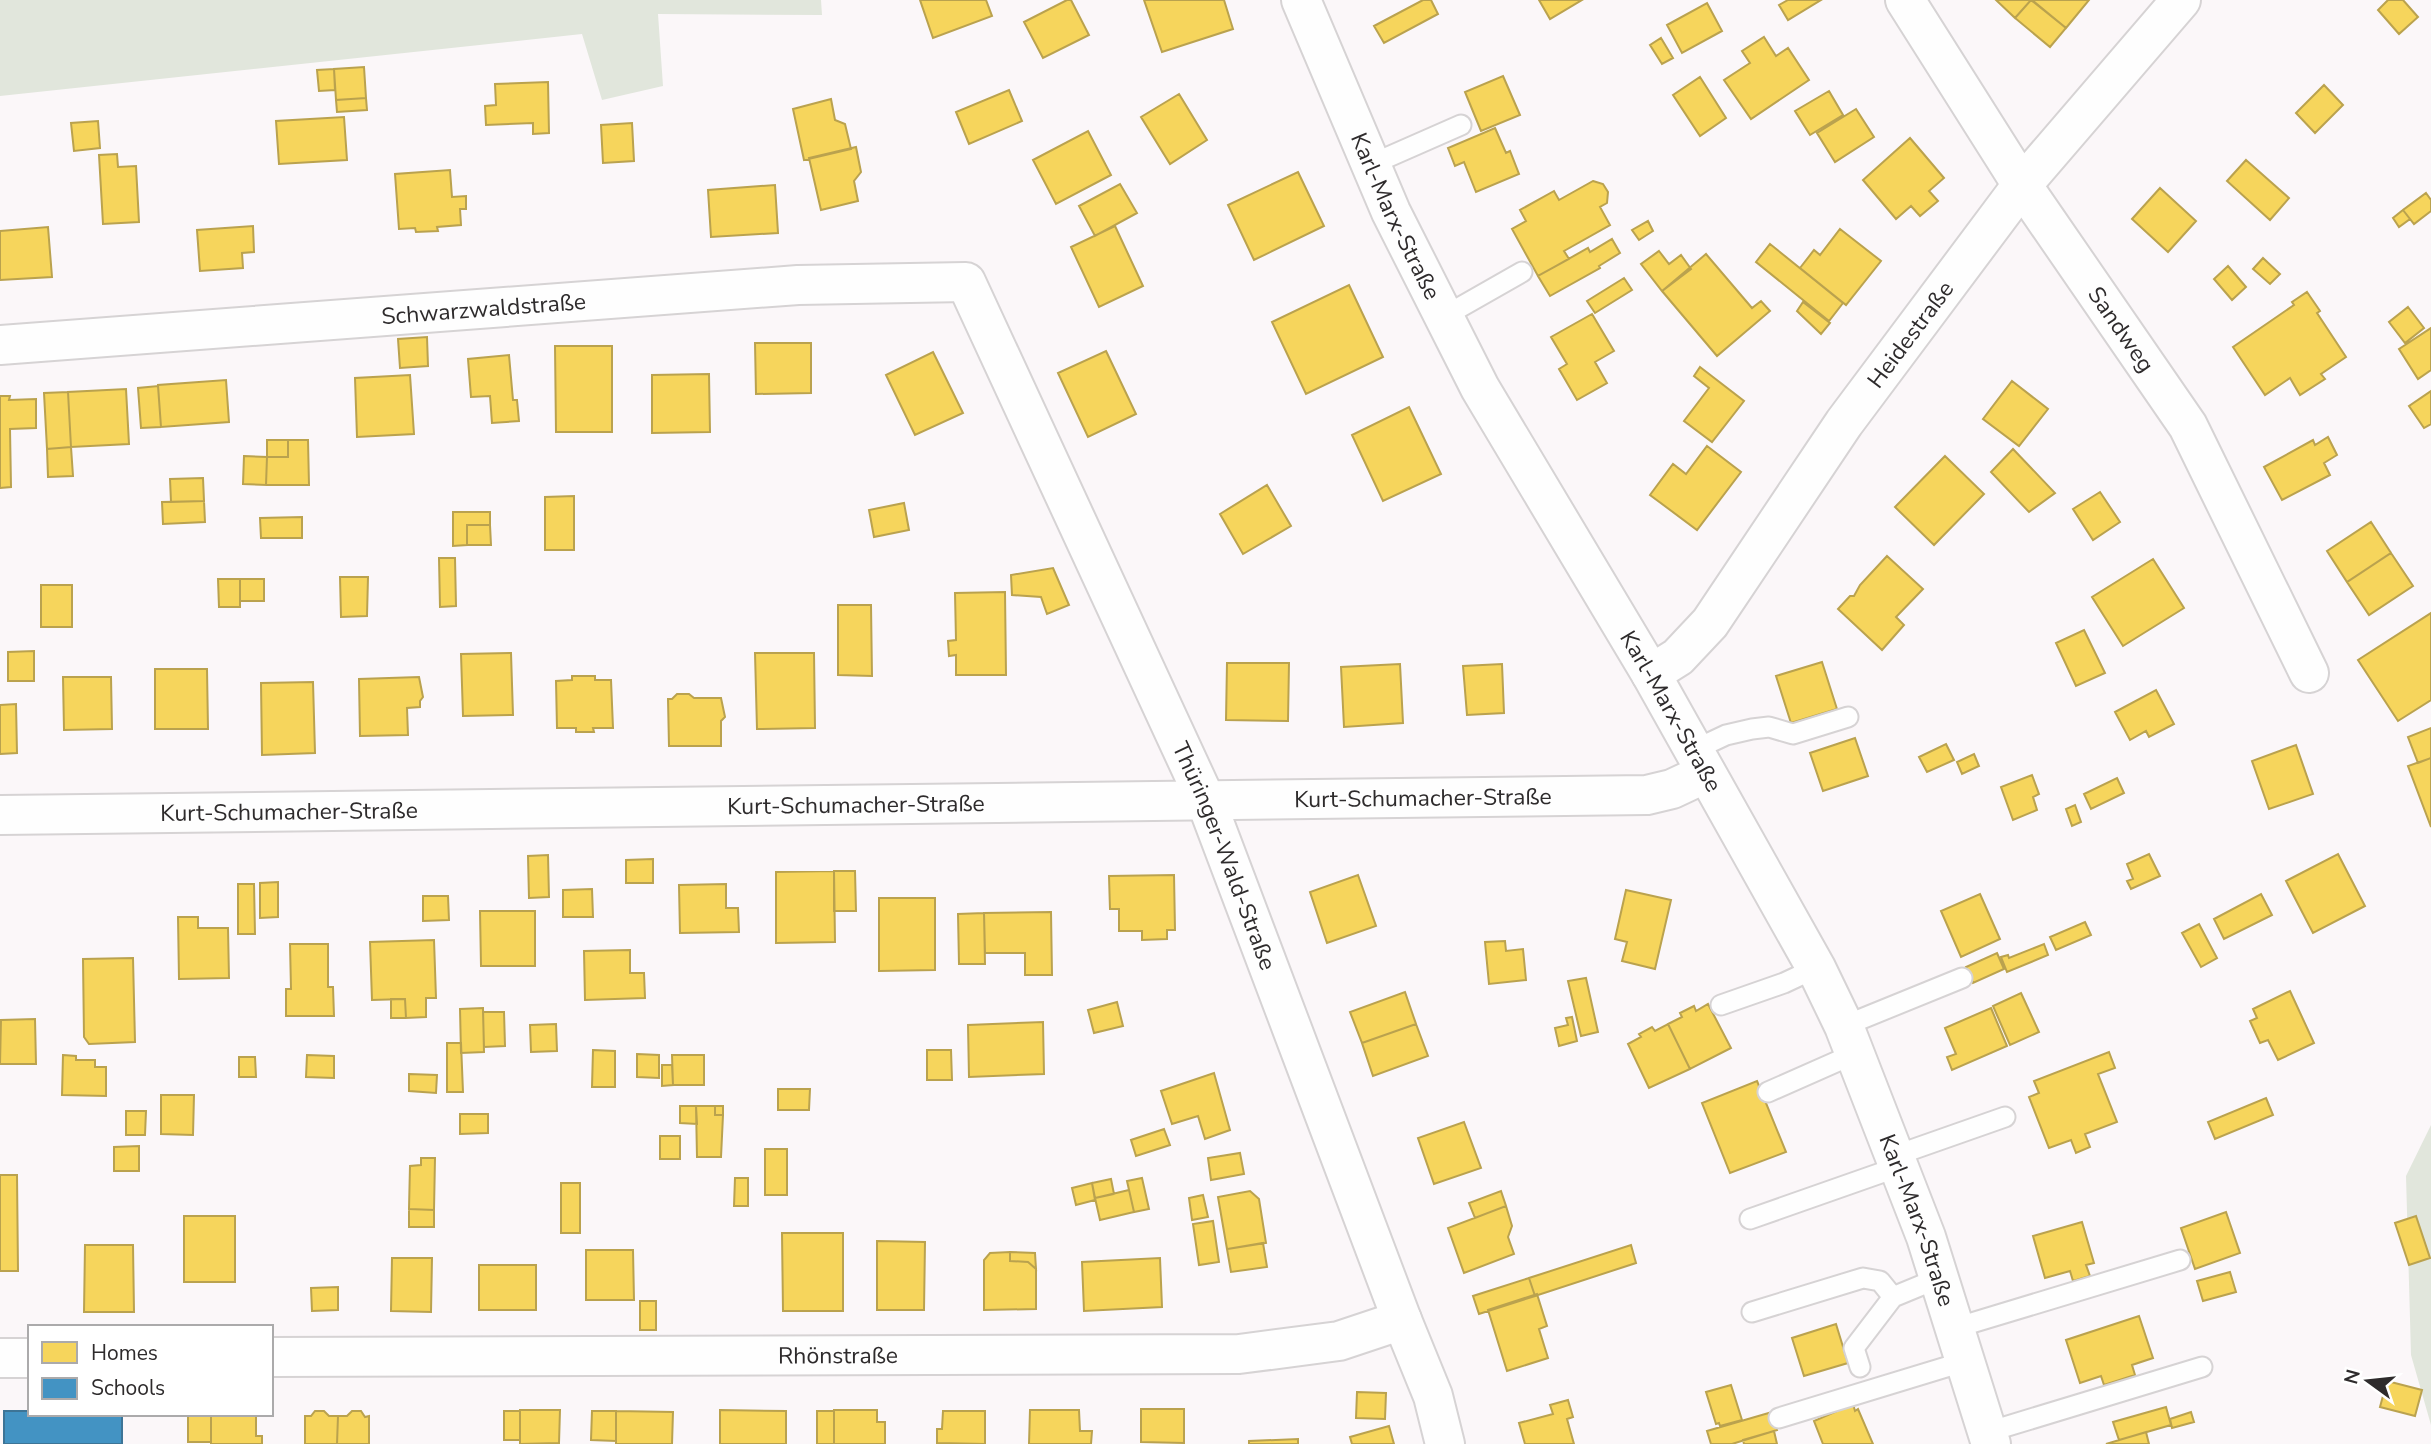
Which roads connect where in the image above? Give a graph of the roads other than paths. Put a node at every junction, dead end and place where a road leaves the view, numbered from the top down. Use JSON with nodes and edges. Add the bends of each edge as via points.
{"nodes":[{"id":1,"x":1301,"y":0,"type":"edge"},
{"id":2,"x":1905,"y":0,"type":"edge"},
{"id":3,"x":2181,"y":0,"type":"edge"},
{"id":4,"x":1461,"y":125,"type":"dead end"},
{"id":5,"x":1370,"y":165,"type":"junction"},
{"id":6,"x":2022,"y":185,"type":"junction"},
{"id":7,"x":1522,"y":272,"type":"dead end"},
{"id":8,"x":966,"y":282,"type":"joint"},
{"id":9,"x":1443,"y":317,"type":"junction"},
{"id":10,"x":0,"y":345,"type":"edge"},
{"id":11,"x":2309,"y":673,"type":"dead end"},
{"id":12,"x":1651,"y":674,"type":"junction"},
{"id":13,"x":1848,"y":717,"type":"dead end"},
{"id":14,"x":1700,"y":761,"type":"junction"},
{"id":15,"x":1206,"y":801,"type":"junction"},
{"id":16,"x":0,"y":815,"type":"edge"},
{"id":17,"x":1816,"y":968,"type":"junction"},
{"id":18,"x":1962,"y":978,"type":"dead end"},
{"id":19,"x":1721,"y":1006,"type":"dead end"},
{"id":20,"x":1849,"y":1040,"type":"junction"},
{"id":21,"x":1768,"y":1093,"type":"dead end"},
{"id":22,"x":2005,"y":1117,"type":"dead end"},
{"id":23,"x":1896,"y":1162,"type":"junction"},
{"id":24,"x":1750,"y":1219,"type":"dead end"},
{"id":25,"x":2180,"y":1260,"type":"dead end"},
{"id":26,"x":1939,"y":1278,"type":"junction"},
{"id":27,"x":1893,"y":1297,"type":"junction"},
{"id":28,"x":1752,"y":1312,"type":"dead end"},
{"id":29,"x":1402,"y":1320,"type":"junction"},
{"id":30,"x":1960,"y":1344,"type":"junction"},
{"id":31,"x":273,"y":1357,"type":"edge"},
{"id":32,"x":0,"y":1358,"type":"edge"},
{"id":33,"x":28,"y":1358,"type":"edge"},
{"id":34,"x":1860,"y":1367,"type":"dead end"},
{"id":35,"x":2202,"y":1367,"type":"dead end"},
{"id":36,"x":1779,"y":1418,"type":"dead end"},
{"id":37,"x":1990,"y":1438,"type":"edge"},
{"id":38,"x":1445,"y":1444,"type":"edge"}],
"edges":[{"from":1,"to":5,"type":"street","name":"Karl-Marx-Straße"},
{"from":2,"to":6,"type":"street","name":"Sandweg"},
{"from":3,"to":6,"type":"street","name":"Heidestraße"},
{"from":4,"to":5,"type":"lane"},
{"from":5,"to":9,"type":"street","name":"Karl-Marx-Straße"},
{"from":6,"to":11,"type":"street","name":"Sandweg","via":[[2188,426]]},
{"from":6,"to":12,"type":"street","name":"Heidestraße","via":[[1844,423],[1710,623],[1678,657]]},
{"from":7,"to":9,"type":"lane"},
{"from":8,"to":10,"type":"street","name":"Schwarzwaldstraße","via":[[798,285]]},
{"from":8,"to":15,"type":"street","name":"Thüringer-Wald-Straße"},
{"from":9,"to":12,"type":"street","name":"Karl-Marx-Straße","via":[[1480,388]]},
{"from":12,"to":14,"type":"street","name":"Karl-Marx-Straße"},
{"from":13,"to":14,"type":"lane","via":[[1793,734],[1769,727],[1726,735]]},
{"from":14,"to":15,"type":"street","name":"Kurt-Schumacher-Straße","via":[[1672,789],[1647,795]]},
{"from":14,"to":17,"type":"street","name":"Karl-Marx-Straße"},
{"from":15,"to":16,"type":"street","name":"Kurt-Schumacher-Straße"},
{"from":15,"to":29,"type":"street","name":"Thüringer-Wald-Straße"},
{"from":17,"to":19,"type":"lane"},
{"from":17,"to":20,"type":"street","name":"Karl-Marx-Straße"},
{"from":18,"to":20,"type":"lane"},
{"from":20,"to":21,"type":"lane"},
{"from":20,"to":23,"type":"street","name":"Karl-Marx-Straße"},
{"from":22,"to":23,"type":"lane"},
{"from":23,"to":24,"type":"lane"},
{"from":23,"to":26,"type":"street","name":"Karl-Marx-Straße"},
{"from":25,"to":30,"type":"lane"},
{"from":26,"to":27,"type":"lane"},
{"from":26,"to":30,"type":"street","name":"Karl-Marx-Straße"},
{"from":27,"to":28,"type":"lane","via":[[1880,1281],[1863,1278]]},
{"from":27,"to":34,"type":"lane","via":[[1854,1348]]},
{"from":29,"to":31,"type":"street","name":"Rhönstraße","via":[[1339,1341],[1239,1354]]},
{"from":29,"to":38,"type":"street","name":"Thüringer-Wald-Straße","via":[[1433,1396]]},
{"from":30,"to":36,"type":"lane"},
{"from":30,"to":37,"type":"street","name":"Karl-Marx-Straße"},
{"from":32,"to":33,"type":"street"},
{"from":35,"to":37,"type":"lane"}]}
